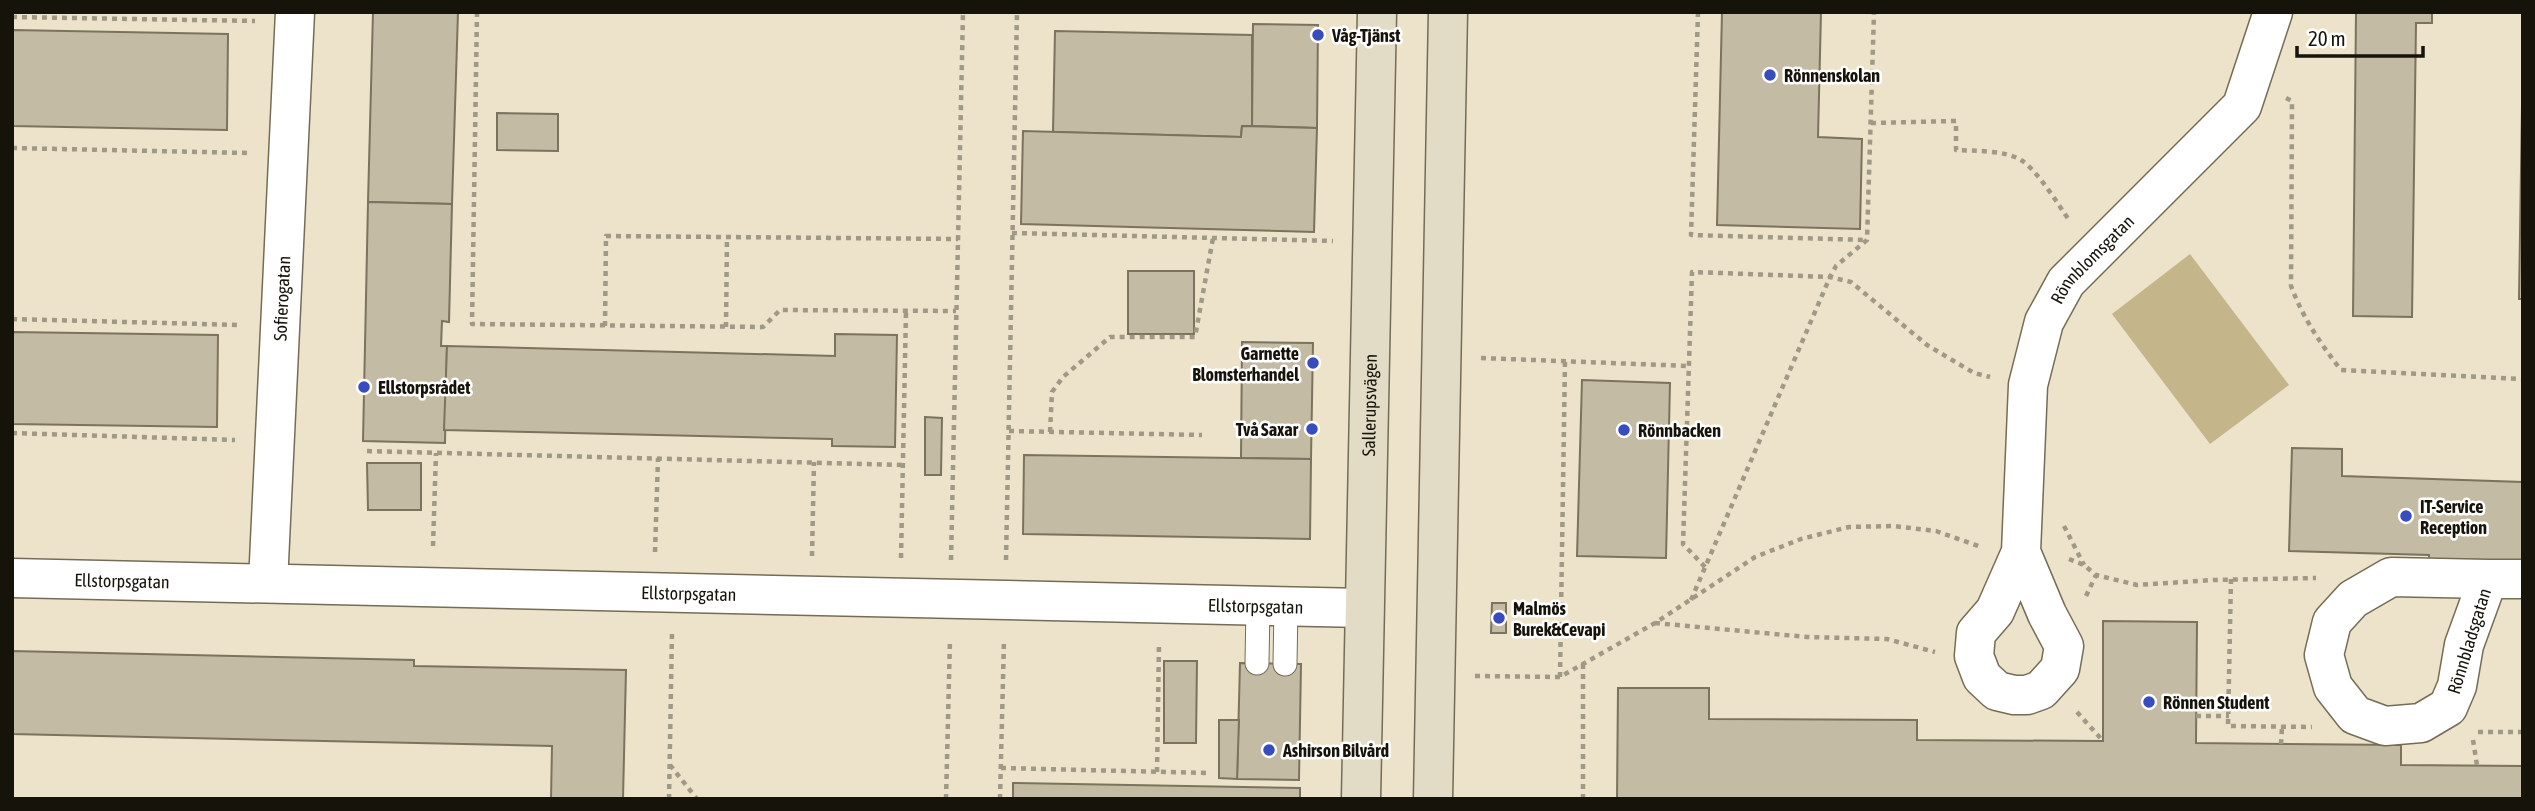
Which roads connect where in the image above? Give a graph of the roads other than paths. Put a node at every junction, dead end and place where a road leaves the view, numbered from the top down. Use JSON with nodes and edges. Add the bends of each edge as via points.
{"nodes":[{"id":1,"x":1377,"y":12,"type":"edge"},
{"id":2,"x":1448,"y":12,"type":"edge"},
{"id":3,"x":2273,"y":12,"type":"edge"},
{"id":4,"x":295,"y":17,"type":"edge"},
{"id":5,"x":2006,"y":551,"type":"road end"},
{"id":6,"x":12,"y":578,"type":"edge"},
{"id":7,"x":2505,"y":579,"type":"edge"},
{"id":8,"x":268,"y":583,"type":"junction"},
{"id":9,"x":1272,"y":606,"type":"junction"},
{"id":10,"x":1364,"y":608,"type":"junction"},
{"id":11,"x":1257,"y":663,"type":"dead end"},
{"id":12,"x":1285,"y":664,"type":"dead end"},
{"id":13,"x":1361,"y":799,"type":"edge"},
{"id":14,"x":1433,"y":799,"type":"edge"}],
"edges":[{"from":1,"to":10,"type":"main road","name":"Sallerupsvägen"},
{"from":2,"to":14,"type":"main road"},
{"from":3,"to":5,"type":"street","name":"Rönnblomsgatan","via":[[2242,106],[2066,282],[2044,322],[2028,385]]},
{"from":4,"to":8,"type":"street","name":"Sofierogatan"},
{"from":6,"to":8,"type":"street","name":"Ellstorpsgatan"},
{"from":7,"to":7,"type":"street","name":"Rönnbladsgatan","via":[[2391,577],[2353,599],[2332,622],[2325,655],[2333,687],[2355,715],[2385,726],[2421,723],[2448,707],[2465,645]]},
{"from":8,"to":9,"type":"street","name":"Ellstorpsgatan"},
{"from":9,"to":10,"type":"street","name":"Ellstorpsgatan"},
{"from":9,"to":11,"type":"lane"},
{"from":9,"to":12,"type":"lane"},
{"from":10,"to":13,"type":"main road","name":"Sallerupsvägen"}]}
